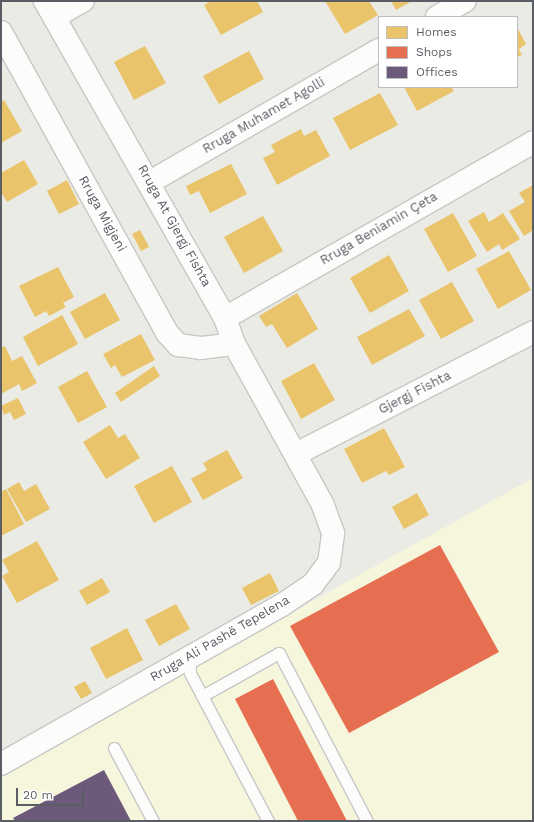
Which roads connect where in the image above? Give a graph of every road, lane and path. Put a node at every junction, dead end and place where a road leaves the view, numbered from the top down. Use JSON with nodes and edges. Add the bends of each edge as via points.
{"nodes":[{"id":1,"x":83,"y":1,"type":"edge"},
{"id":2,"x":465,"y":1,"type":"edge"},
{"id":3,"x":49,"y":9,"type":"edge"},
{"id":4,"x":439,"y":16,"type":"edge"},
{"id":5,"x":1,"y":32,"type":"edge"},
{"id":6,"x":378,"y":51,"type":"edge"},
{"id":7,"x":533,"y":142,"type":"edge"},
{"id":8,"x":150,"y":182,"type":"junction"},
{"id":9,"x":226,"y":318,"type":"junction"},
{"id":10,"x":533,"y":332,"type":"edge"},
{"id":11,"x":234,"y":344,"type":"junction"},
{"id":12,"x":296,"y":454,"type":"junction"},
{"id":13,"x":189,"y":658,"type":"junction"},
{"id":14,"x":202,"y":696,"type":"junction"},
{"id":15,"x":114,"y":748,"type":"dead end"},
{"id":16,"x":1,"y":764,"type":"edge"},
{"id":17,"x":154,"y":821,"type":"edge"},
{"id":18,"x":268,"y":821,"type":"edge"},
{"id":19,"x":367,"y":821,"type":"edge"}],
"edges":[{"from":1,"to":3,"type":"street"},
{"from":2,"to":4,"type":"street"},
{"from":3,"to":8,"type":"street","name":"Rruga At Gjergj Fishta"},
{"from":5,"to":11,"type":"street","name":"Rruga Migjeni","via":[[167,333],[178,345],[194,347]]},
{"from":6,"to":8,"type":"street","name":"Rruga Muhamet Agolli"},
{"from":7,"to":9,"type":"street","name":"Rruga Beniamin Çeta"},
{"from":8,"to":9,"type":"street","name":"Rruga At Gjergj Fishta"},
{"from":9,"to":11,"type":"street","name":"Rruga At Gjergj Fishta"},
{"from":10,"to":12,"type":"street","name":"Gjergj Fishta"},
{"from":11,"to":12,"type":"street","name":"Rruga At Gjergj Fishta"},
{"from":12,"to":13,"type":"street","name":"Rruga Ali Pashë Tepelena","via":[[324,506],[333,533],[329,563],[313,584]]},
{"from":13,"to":14,"type":"lane","via":[[190,673]]},
{"from":13,"to":16,"type":"street","name":"Rruga Ali Pashë Tepelena"},
{"from":14,"to":18,"type":"lane"},
{"from":14,"to":19,"type":"lane","via":[[279,653]]},
{"from":15,"to":17,"type":"lane"}]}
